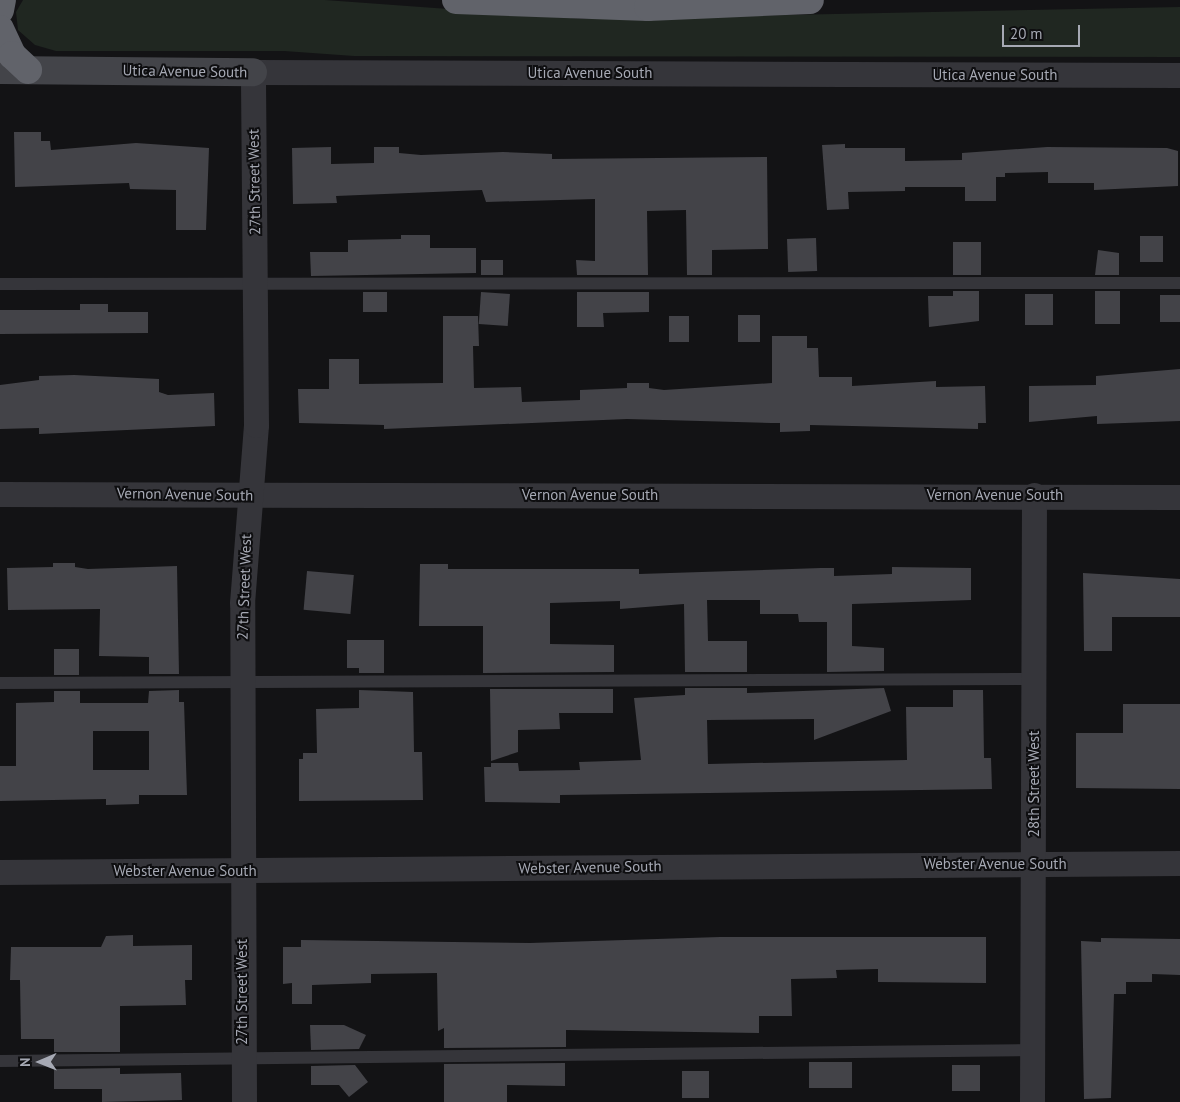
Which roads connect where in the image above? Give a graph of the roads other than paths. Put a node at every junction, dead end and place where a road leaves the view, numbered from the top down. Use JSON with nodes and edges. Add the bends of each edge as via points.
{"nodes":[{"id":1,"x":2,"y":0,"type":"edge"},
{"id":2,"x":456,"y":0,"type":"edge"},
{"id":3,"x":810,"y":0,"type":"edge"},
{"id":4,"x":0,"y":10,"type":"edge"},
{"id":5,"x":0,"y":29,"type":"edge"},
{"id":6,"x":0,"y":70,"type":"edge"},
{"id":7,"x":28,"y":70,"type":"junction"},
{"id":8,"x":253,"y":72,"type":"junction"},
{"id":9,"x":1180,"y":75,"type":"edge"},
{"id":10,"x":255,"y":283,"type":"junction"},
{"id":11,"x":1180,"y":283,"type":"edge"},
{"id":12,"x":0,"y":284,"type":"edge"},
{"id":13,"x":0,"y":494,"type":"edge"},
{"id":14,"x":249,"y":495,"type":"junction"},
{"id":15,"x":1034,"y":495,"type":"junction"},
{"id":16,"x":1180,"y":497,"type":"edge"},
{"id":17,"x":1034,"y":679,"type":"junction"},
{"id":18,"x":242,"y":682,"type":"junction"},
{"id":19,"x":0,"y":683,"type":"edge"},
{"id":20,"x":1180,"y":862,"type":"edge"},
{"id":21,"x":1033,"y":864,"type":"junction"},
{"id":22,"x":242,"y":871,"type":"junction"},
{"id":23,"x":0,"y":872,"type":"edge"},
{"id":24,"x":1033,"y":1050,"type":"junction"},
{"id":25,"x":243,"y":1059,"type":"junction"},
{"id":26,"x":0,"y":1061,"type":"edge"},
{"id":27,"x":244,"y":1102,"type":"edge"},
{"id":28,"x":1032,"y":1102,"type":"edge"}],
"edges":[{"from":1,"to":4,"type":"highway"},
{"from":2,"to":3,"type":"highway","via":[[648,7]]},
{"from":5,"to":7,"type":"highway","via":[[12,55]]},
{"from":6,"to":7,"type":"street","name":"Utica Avenue South"},
{"from":7,"to":8,"type":"street","name":"Utica Avenue South"},
{"from":8,"to":9,"type":"street","name":"Utica Avenue South"},
{"from":8,"to":10,"type":"street","name":"27th Street West"},
{"from":10,"to":11,"type":"lane"},
{"from":10,"to":12,"type":"lane"},
{"from":10,"to":14,"type":"street","name":"27th Street West","via":[[256,425]]},
{"from":13,"to":14,"type":"street","name":"Vernon Avenue South"},
{"from":14,"to":15,"type":"street","name":"Vernon Avenue South"},
{"from":14,"to":18,"type":"street","name":"27th Street West"},
{"from":15,"to":16,"type":"street","name":"Vernon Avenue South"},
{"from":15,"to":17,"type":"street","name":"28th Street West"},
{"from":17,"to":18,"type":"lane"},
{"from":17,"to":21,"type":"street","name":"28th Street West"},
{"from":18,"to":19,"type":"lane"},
{"from":18,"to":22,"type":"street","name":"27th Street West"},
{"from":20,"to":21,"type":"street","name":"Webster Avenue South"},
{"from":21,"to":22,"type":"street","name":"Webster Avenue South"},
{"from":21,"to":24,"type":"street","name":"28th Street West"},
{"from":22,"to":23,"type":"street","name":"Webster Avenue South"},
{"from":22,"to":25,"type":"street","name":"27th Street West"},
{"from":24,"to":25,"type":"lane"},
{"from":24,"to":28,"type":"street","name":"28th Street West"},
{"from":25,"to":26,"type":"lane"},
{"from":25,"to":27,"type":"street","name":"27th Street West"}]}
